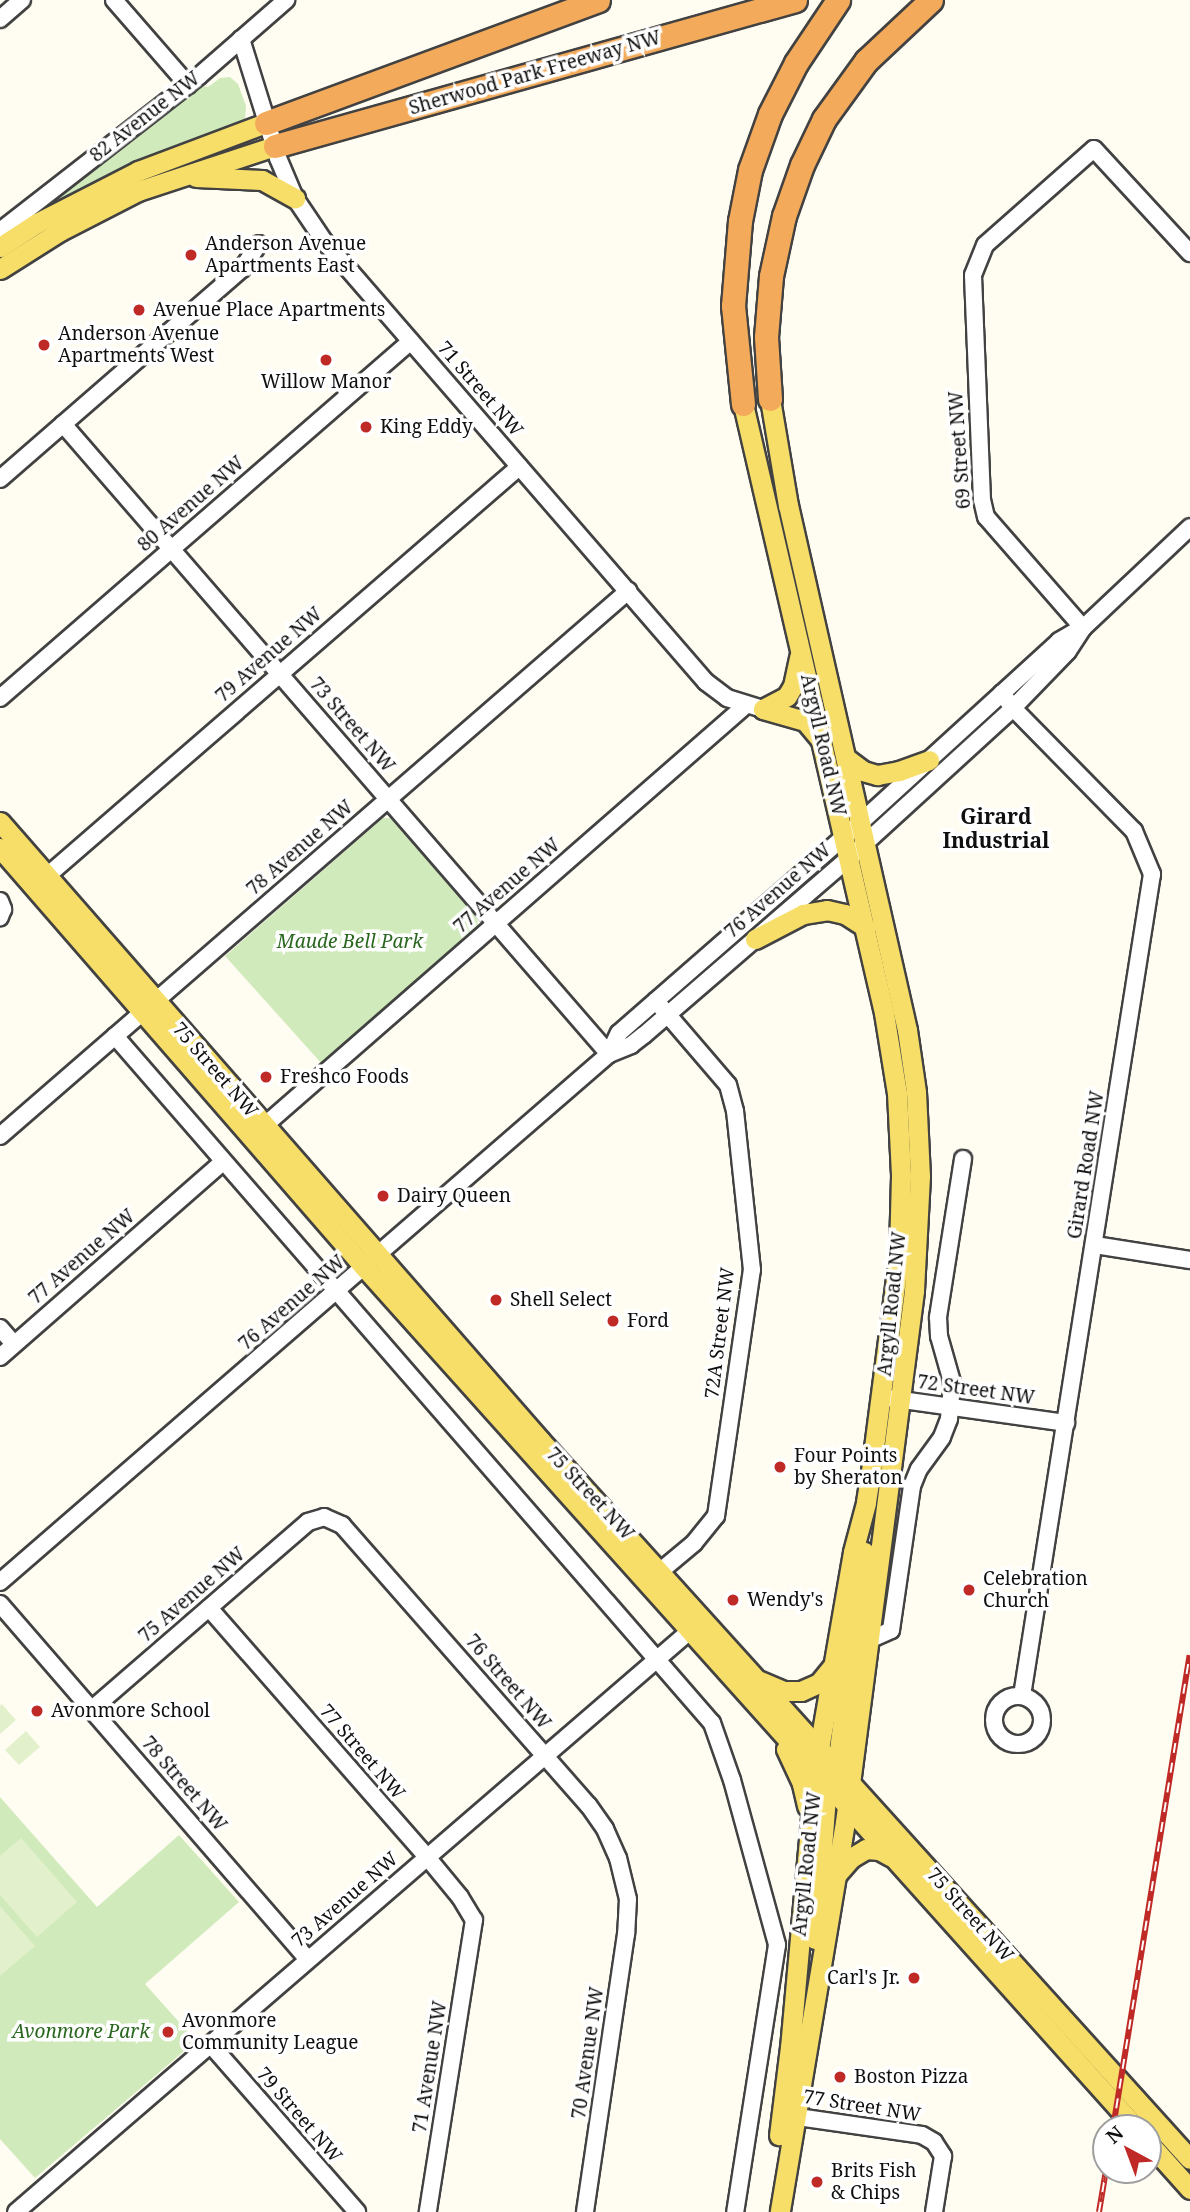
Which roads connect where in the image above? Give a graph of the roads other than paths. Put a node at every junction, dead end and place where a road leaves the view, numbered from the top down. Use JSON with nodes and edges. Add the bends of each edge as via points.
{"nodes":[{"id":1,"x":22,"y":0,"type":"edge"},
{"id":2,"x":114,"y":0,"type":"edge"},
{"id":3,"x":286,"y":0,"type":"edge"},
{"id":4,"x":598,"y":0,"type":"edge"},
{"id":5,"x":795,"y":0,"type":"edge"},
{"id":6,"x":838,"y":0,"type":"edge"},
{"id":7,"x":931,"y":0,"type":"edge"},
{"id":8,"x":0,"y":19,"type":"edge"},
{"id":9,"x":241,"y":39,"type":"junction"},
{"id":10,"x":188,"y":85,"type":"junction"},
{"id":11,"x":266,"y":122,"type":"junction"},
{"id":12,"x":275,"y":146,"type":"junction"},
{"id":13,"x":177,"y":177,"type":"junction"},
{"id":14,"x":295,"y":198,"type":"junction"},
{"id":15,"x":0,"y":231,"type":"edge"},
{"id":16,"x":259,"y":244,"type":"dead end"},
{"id":17,"x":0,"y":247,"type":"edge"},
{"id":18,"x":1190,"y":253,"type":"edge"},
{"id":19,"x":0,"y":269,"type":"edge"},
{"id":20,"x":411,"y":341,"type":"junction"},
{"id":21,"x":770,"y":399,"type":"joint"},
{"id":22,"x":743,"y":404,"type":"joint"},
{"id":23,"x":64,"y":424,"type":"junction"},
{"id":24,"x":519,"y":467,"type":"junction"},
{"id":25,"x":0,"y":479,"type":"edge"},
{"id":26,"x":1190,"y":527,"type":"edge"},
{"id":27,"x":171,"y":549,"type":"junction"},
{"id":28,"x":628,"y":591,"type":"junction"},
{"id":29,"x":1083,"y":628,"type":"junction"},
{"id":30,"x":801,"y":650,"type":"junction"},
{"id":31,"x":279,"y":674,"type":"junction"},
{"id":32,"x":1002,"y":693,"type":"junction"},
{"id":33,"x":0,"y":698,"type":"edge"},
{"id":34,"x":755,"y":707,"type":"junction"},
{"id":35,"x":1013,"y":708,"type":"junction"},
{"id":36,"x":823,"y":741,"type":"junction"},
{"id":37,"x":846,"y":758,"type":"junction"},
{"id":38,"x":929,"y":760,"type":"junction"},
{"id":39,"x":388,"y":799,"type":"junction"},
{"id":40,"x":0,"y":822,"type":"edge"},
{"id":41,"x":861,"y":822,"type":"junction"},
{"id":42,"x":844,"y":836,"type":"junction"},
{"id":43,"x":865,"y":843,"type":"junction"},
{"id":44,"x":0,"y":848,"type":"edge"},
{"id":45,"x":849,"y":858,"type":"junction"},
{"id":46,"x":47,"y":876,"type":"junction"},
{"id":47,"x":496,"y":923,"type":"junction"},
{"id":48,"x":865,"y":927,"type":"junction"},
{"id":49,"x":755,"y":939,"type":"junction"},
{"id":50,"x":656,"y":1001,"type":"junction"},
{"id":51,"x":149,"y":1006,"type":"junction"},
{"id":52,"x":669,"y":1014,"type":"junction"},
{"id":53,"x":115,"y":1036,"type":"junction"},
{"id":54,"x":609,"y":1054,"type":"junction"},
{"id":55,"x":264,"y":1126,"type":"junction"},
{"id":56,"x":0,"y":1136,"type":"edge"},
{"id":57,"x":963,"y":1159,"type":"dead end"},
{"id":58,"x":223,"y":1161,"type":"junction"},
{"id":59,"x":1095,"y":1245,"type":"junction"},
{"id":60,"x":1190,"y":1260,"type":"edge"},
{"id":61,"x":372,"y":1263,"type":"junction"},
{"id":62,"x":337,"y":1292,"type":"junction"},
{"id":63,"x":0,"y":1328,"type":"edge"},
{"id":64,"x":14,"y":1344,"type":"junction"},
{"id":65,"x":0,"y":1357,"type":"edge"},
{"id":66,"x":890,"y":1399,"type":"junction"},
{"id":67,"x":951,"y":1407,"type":"junction"},
{"id":68,"x":1066,"y":1423,"type":"junction"},
{"id":69,"x":866,"y":1503,"type":"junction"},
{"id":70,"x":324,"y":1517,"type":"joint"},
{"id":71,"x":654,"y":1577,"type":"junction"},
{"id":72,"x":0,"y":1582,"type":"edge"},
{"id":73,"x":0,"y":1604,"type":"edge"},
{"id":74,"x":209,"y":1608,"type":"junction"},
{"id":75,"x":696,"y":1626,"type":"junction"},
{"id":76,"x":869,"y":1640,"type":"junction"},
{"id":77,"x":659,"y":1658,"type":"junction"},
{"id":78,"x":833,"y":1665,"type":"junction"},
{"id":79,"x":750,"y":1675,"type":"junction"},
{"id":80,"x":1022,"y":1696,"type":"dead end"},
{"id":81,"x":91,"y":1710,"type":"junction"},
{"id":82,"x":776,"y":1730,"type":"junction"},
{"id":83,"x":819,"y":1749,"type":"junction"},
{"id":84,"x":545,"y":1756,"type":"junction"},
{"id":85,"x":833,"y":1777,"type":"junction"},
{"id":86,"x":847,"y":1808,"type":"junction"},
{"id":87,"x":810,"y":1826,"type":"junction"},
{"id":88,"x":427,"y":1857,"type":"junction"},
{"id":89,"x":893,"y":1858,"type":"junction"},
{"id":90,"x":837,"y":1875,"type":"junction"},
{"id":91,"x":628,"y":1899,"type":"joint"},
{"id":92,"x":474,"y":1928,"type":"joint"},
{"id":93,"x":309,"y":1959,"type":"junction"},
{"id":94,"x":810,"y":2026,"type":"junction"},
{"id":95,"x":211,"y":2045,"type":"junction"},
{"id":96,"x":1123,"y":2114,"type":"edge"},
{"id":97,"x":788,"y":2116,"type":"junction"},
{"id":98,"x":1162,"y":2158,"type":"edge"},
{"id":99,"x":1190,"y":2159,"type":"edge"},
{"id":100,"x":1190,"y":2189,"type":"edge"},
{"id":101,"x":16,"y":2212,"type":"edge"},
{"id":102,"x":357,"y":2212,"type":"edge"},
{"id":103,"x":428,"y":2212,"type":"edge"},
{"id":104,"x":585,"y":2212,"type":"edge"},
{"id":105,"x":735,"y":2212,"type":"edge"},
{"id":106,"x":767,"y":2212,"type":"edge"},
{"id":107,"x":780,"y":2212,"type":"edge"},
{"id":108,"x":934,"y":2212,"type":"edge"}],
"edges":[{"from":1,"to":8,"type":"street"},
{"from":2,"to":10,"type":"street"},
{"from":3,"to":9,"type":"street","name":"82 Avenue NW"},
{"from":4,"to":11,"type":"highway","name":"Sherwood Park Freeway NW"},
{"from":5,"to":12,"type":"highway","name":"Sherwood Park Freeway NW"},
{"from":6,"to":22,"type":"highway","via":[[790,73],[750,170],[740,221],[733,306]]},
{"from":7,"to":21,"type":"highway","via":[[866,61],[824,119],[802,164],[771,276],[766,337]]},
{"from":9,"to":10,"type":"street","name":"82 Avenue NW"},
{"from":9,"to":11,"type":"street","name":"71 Street NW"},
{"from":10,"to":15,"type":"street","name":"82 Avenue NW"},
{"from":11,"to":12,"type":"street","name":"71 Street NW"},
{"from":11,"to":17,"type":"main road","name":"82 Avenue NW","via":[[138,171]]},
{"from":12,"to":13,"type":"main road"},
{"from":12,"to":14,"type":"street","name":"71 Street NW"},
{"from":13,"to":14,"type":"main road","via":[[262,180]]},
{"from":13,"to":19,"type":"main road","via":[[108,205]]},
{"from":14,"to":20,"type":"street","name":"71 Street NW","via":[[324,241]]},
{"from":16,"to":23,"type":"street","via":[[242,269]]},
{"from":18,"to":29,"type":"street","name":"69 Street NW","via":[[1094,149],[985,245],[973,275],[986,517]]},
{"from":20,"to":24,"type":"street","name":"71 Street NW"},
{"from":20,"to":27,"type":"street","name":"80 Avenue NW"},
{"from":21,"to":37,"type":"main road","name":"Argyll Road NW","via":[[785,492]]},
{"from":22,"to":30,"type":"main road","name":"Argyll Road NW"},
{"from":23,"to":25,"type":"street"},
{"from":23,"to":27,"type":"street","name":"73 Street NW"},
{"from":24,"to":28,"type":"street","name":"71 Street NW"},
{"from":24,"to":31,"type":"street","name":"79 Avenue NW"},
{"from":26,"to":29,"type":"street","name":"76 Avenue NW"},
{"from":27,"to":31,"type":"street","name":"73 Street NW"},
{"from":27,"to":33,"type":"street","name":"80 Avenue NW"},
{"from":28,"to":34,"type":"street","name":"71 Street NW","via":[[711,687]]},
{"from":28,"to":39,"type":"street","name":"78 Avenue NW"},
{"from":29,"to":32,"type":"street","name":"76 Avenue NW","via":[[1059,641]]},
{"from":29,"to":35,"type":"street","name":"76 Avenue NW","via":[[1068,651]]},
{"from":30,"to":34,"type":"main road","via":[[791,691],[783,700]]},
{"from":30,"to":36,"type":"main road","name":"Argyll Road NW"},
{"from":31,"to":39,"type":"street","name":"73 Street NW"},
{"from":31,"to":46,"type":"street","name":"79 Avenue NW"},
{"from":32,"to":35,"type":"street","name":"Girard Road NW"},
{"from":32,"to":38,"type":"street","name":"76 Avenue NW"},
{"from":34,"to":36,"type":"main road","via":[[805,721]]},
{"from":34,"to":47,"type":"street","name":"77 Avenue NW"},
{"from":35,"to":43,"type":"street","name":"76 Avenue NW"},
{"from":35,"to":59,"type":"street","name":"Girard Road NW","via":[[1134,831],[1152,874]]},
{"from":36,"to":42,"type":"main road","name":"Argyll Road NW"},
{"from":37,"to":38,"type":"main road","via":[[877,775]]},
{"from":37,"to":41,"type":"main road","name":"Argyll Road NW"},
{"from":38,"to":41,"type":"street","name":"76 Avenue NW"},
{"from":39,"to":47,"type":"street","name":"73 Street NW"},
{"from":39,"to":51,"type":"street","name":"78 Avenue NW"},
{"from":40,"to":46,"type":"main road","name":"75 Street NW"},
{"from":41,"to":42,"type":"street","name":"76 Avenue NW"},
{"from":41,"to":43,"type":"main road","name":"Argyll Road NW"},
{"from":42,"to":45,"type":"main road","name":"Argyll Road NW"},
{"from":42,"to":50,"type":"street","name":"76 Avenue NW"},
{"from":43,"to":45,"type":"street","name":"76 Avenue NW"},
{"from":43,"to":66,"type":"main road","name":"Argyll Road NW","via":[[907,1032],[918,1120],[917,1254]]},
{"from":44,"to":51,"type":"main road","name":"75 Street NW"},
{"from":45,"to":48,"type":"main road","name":"Argyll Road NW"},
{"from":45,"to":49,"type":"street","name":"76 Avenue NW"},
{"from":46,"to":51,"type":"main road","name":"75 Street NW"},
{"from":47,"to":54,"type":"street","name":"73 Street NW"},
{"from":47,"to":55,"type":"street","name":"77 Avenue NW"},
{"from":48,"to":49,"type":"main road","via":[[845,914],[827,910],[803,915]]},
{"from":48,"to":66,"type":"main road","name":"Argyll Road NW","via":[[892,1057],[901,1176]]},
{"from":49,"to":52,"type":"street","name":"76 Avenue NW"},
{"from":50,"to":52,"type":"street","name":"72A Street NW"},
{"from":50,"to":54,"type":"street","name":"76 Avenue NW","via":[[619,1033]]},
{"from":51,"to":53,"type":"street","name":"78 Avenue NW"},
{"from":51,"to":55,"type":"main road","name":"75 Street NW"},
{"from":51,"to":61,"type":"main road","name":"75 Street NW"},
{"from":52,"to":54,"type":"street","name":"76 Avenue NW","via":[[631,1045]]},
{"from":52,"to":71,"type":"street","name":"72A Street NW","via":[[724,1078],[732,1098],[752,1270],[716,1516],[694,1543]]},
{"from":53,"to":56,"type":"street","name":"78 Avenue NW"},
{"from":53,"to":58,"type":"street"},
{"from":54,"to":61,"type":"street","name":"76 Avenue NW"},
{"from":55,"to":61,"type":"main road","name":"75 Street NW"},
{"from":57,"to":67,"type":"street","via":[[938,1317],[952,1382]]},
{"from":58,"to":62,"type":"street"},
{"from":58,"to":64,"type":"street","name":"77 Avenue NW"},
{"from":59,"to":60,"type":"street"},
{"from":59,"to":68,"type":"street","name":"Girard Road NW"},
{"from":61,"to":62,"type":"street","name":"76 Avenue NW"},
{"from":61,"to":71,"type":"main road","name":"75 Street NW"},
{"from":62,"to":72,"type":"street","name":"76 Avenue NW"},
{"from":62,"to":77,"type":"street"},
{"from":63,"to":64,"type":"street"},
{"from":64,"to":65,"type":"street","name":"77 Avenue NW"},
{"from":66,"to":67,"type":"street","name":"72 Street NW"},
{"from":66,"to":69,"type":"main road","name":"Argyll Road NW"},
{"from":66,"to":76,"type":"main road","name":"Argyll Road NW"},
{"from":67,"to":68,"type":"street","name":"72 Street NW"},
{"from":67,"to":76,"type":"street","via":[[947,1429],[912,1486],[891,1630]]},
{"from":68,"to":80,"type":"street","name":"Girard Road NW"},
{"from":69,"to":78,"type":"main road","name":"Argyll Road NW"},
{"from":69,"to":85,"type":"main road","via":[[863,1571]]},
{"from":70,"to":74,"type":"street","name":"75 Avenue NW","via":[[308,1522]]},
{"from":70,"to":84,"type":"street","name":"76 Street NW","via":[[342,1525]]},
{"from":71,"to":75,"type":"main road","name":"75 Street NW"},
{"from":73,"to":81,"type":"street","name":"78 Street NW"},
{"from":74,"to":81,"type":"street","name":"75 Avenue NW"},
{"from":74,"to":88,"type":"street","name":"77 Street NW"},
{"from":75,"to":77,"type":"street","name":"73 Avenue NW"},
{"from":75,"to":79,"type":"main road","name":"75 Street NW"},
{"from":75,"to":82,"type":"main road","name":"75 Street NW"},
{"from":76,"to":85,"type":"main road","name":"Argyll Road NW"},
{"from":77,"to":84,"type":"street","name":"73 Avenue NW"},
{"from":77,"to":105,"type":"street","name":"Argyll Road NW","via":[[715,1729],[775,1929],[776,1952]]},
{"from":78,"to":79,"type":"main road","via":[[819,1683],[801,1691],[783,1691]]},
{"from":78,"to":83,"type":"main road","name":"Argyll Road NW"},
{"from":79,"to":83,"type":"main road","name":"75 Street NW"},
{"from":81,"to":93,"type":"street","name":"78 Street NW"},
{"from":82,"to":85,"type":"main road","name":"75 Street NW"},
{"from":82,"to":87,"type":"main road","via":[[802,1784]]},
{"from":83,"to":85,"type":"main road","name":"Argyll Road NW"},
{"from":84,"to":88,"type":"street","name":"73 Avenue NW"},
{"from":84,"to":91,"type":"street","name":"76 Street NW","via":[[605,1829],[618,1857]]},
{"from":85,"to":86,"type":"main road","name":"75 Street NW"},
{"from":85,"to":87,"type":"main road","name":"Argyll Road NW"},
{"from":85,"to":94,"type":"main road"},
{"from":85,"to":99,"type":"main road","name":"75 Street NW"},
{"from":86,"to":89,"type":"main road","name":"75 Street NW"},
{"from":86,"to":90,"type":"main road","name":"Argyll Road NW"},
{"from":87,"to":97,"type":"main road","name":"Argyll Road NW"},
{"from":88,"to":92,"type":"street","name":"77 Street NW","via":[[469,1908]]},
{"from":88,"to":93,"type":"street","name":"73 Avenue NW"},
{"from":89,"to":90,"type":"main road","via":[[866,1849]]},
{"from":89,"to":96,"type":"main road","name":"75 Street NW"},
{"from":90,"to":94,"type":"main road","name":"Argyll Road NW"},
{"from":91,"to":104,"type":"street","name":"70 Avenue NW"},
{"from":92,"to":103,"type":"street","name":"71 Avenue NW"},
{"from":93,"to":95,"type":"street","name":"73 Avenue NW"},
{"from":94,"to":97,"type":"main road","name":"Argyll Road NW"},
{"from":95,"to":101,"type":"street","name":"73 Avenue NW"},
{"from":95,"to":102,"type":"street","name":"79 Street NW"},
{"from":97,"to":106,"type":"main road","name":"Argyll Road NW"},
{"from":97,"to":107,"type":"main road","name":"Argyll Road NW"},
{"from":97,"to":108,"type":"street","name":"77 Street NW","via":[[922,2136],[934,2142],[943,2156]]},
{"from":98,"to":100,"type":"main road"}]}
